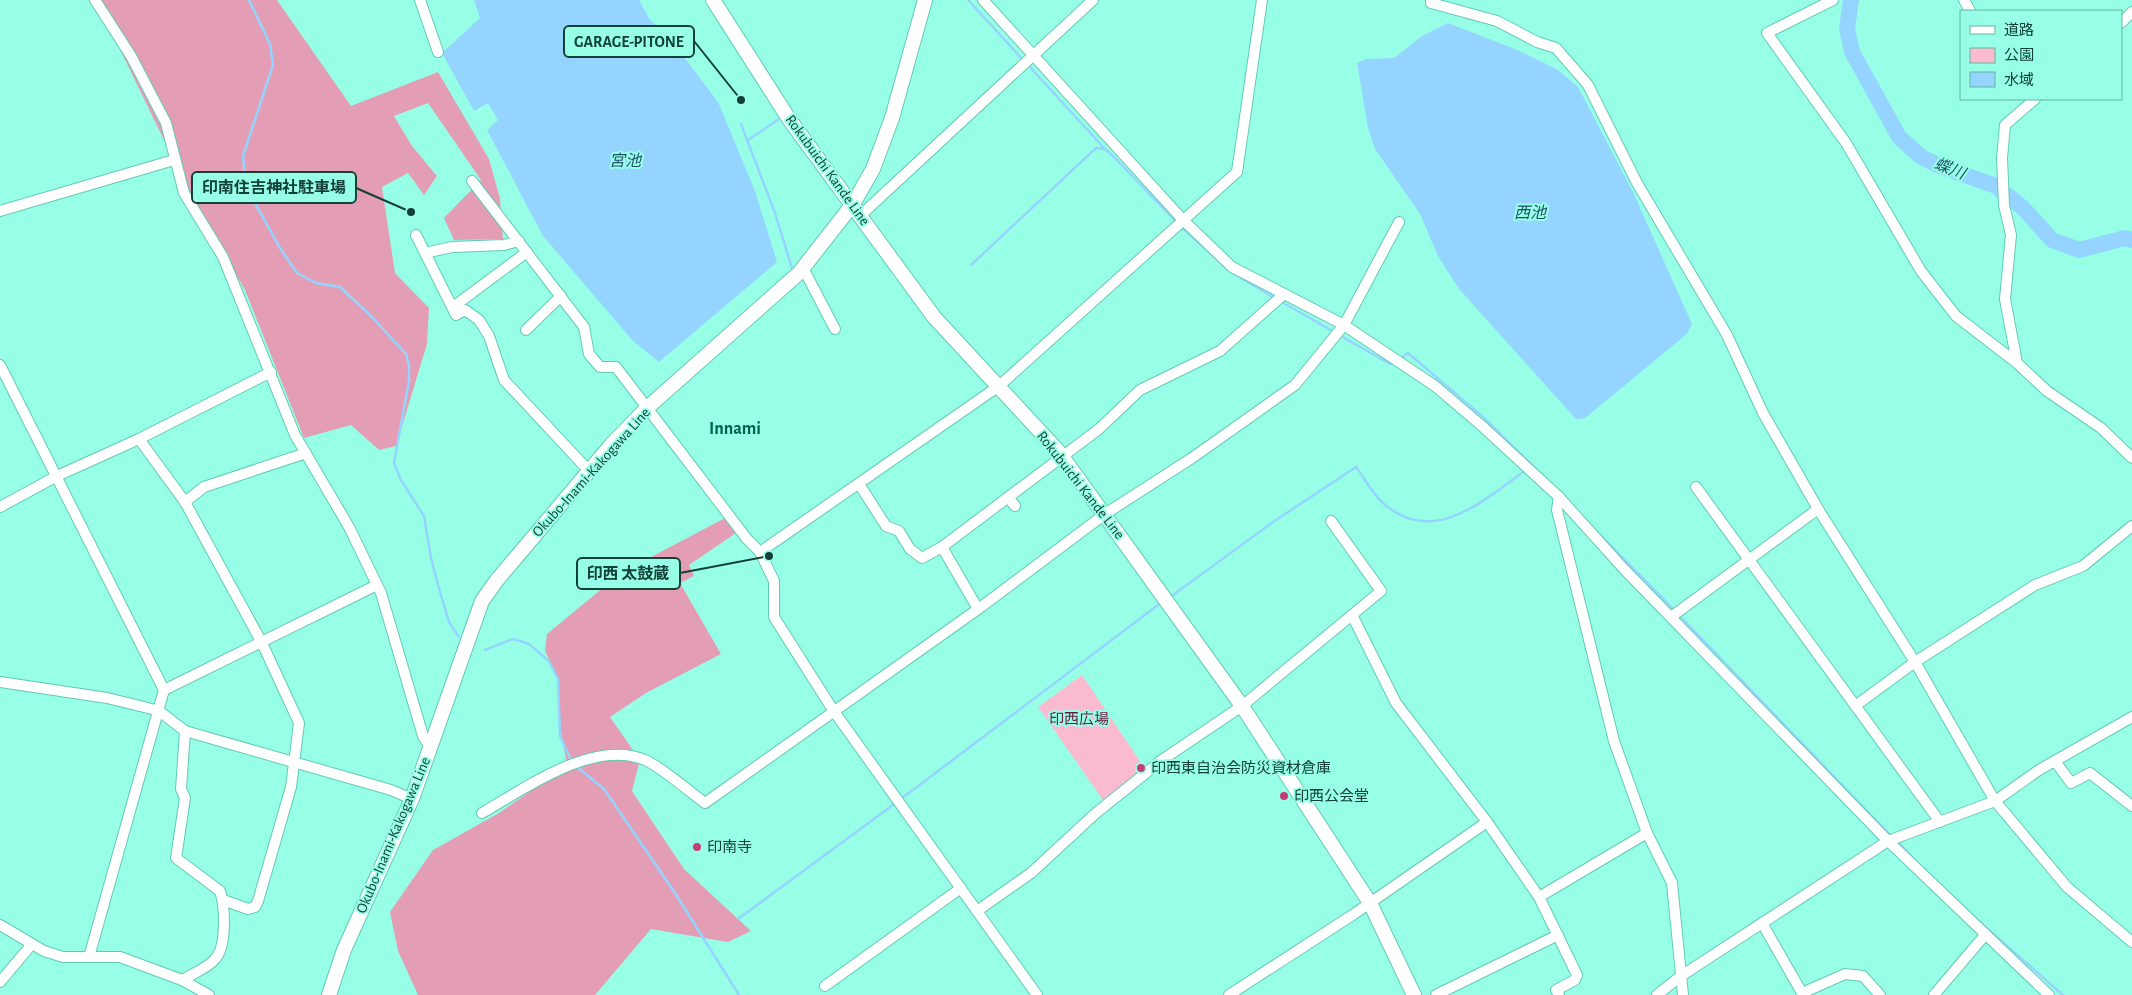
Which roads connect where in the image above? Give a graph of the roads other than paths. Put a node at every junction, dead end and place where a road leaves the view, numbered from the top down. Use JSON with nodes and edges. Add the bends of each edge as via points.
{"nodes":[{"id":1,"x":96,"y":0,"type":"edge"},
{"id":2,"x":420,"y":0,"type":"edge"},
{"id":3,"x":713,"y":0,"type":"edge"},
{"id":4,"x":925,"y":0,"type":"edge"},
{"id":5,"x":983,"y":0,"type":"edge"},
{"id":6,"x":1093,"y":0,"type":"edge"},
{"id":7,"x":1262,"y":0,"type":"edge"},
{"id":8,"x":1431,"y":0,"type":"edge"},
{"id":9,"x":1833,"y":0,"type":"edge"},
{"id":10,"x":2132,"y":12,"type":"edge"},
{"id":11,"x":2122,"y":22,"type":"edge"},
{"id":12,"x":438,"y":52,"type":"dead end"},
{"id":13,"x":1033,"y":55,"type":"junction"},
{"id":14,"x":2034,"y":100,"type":"edge"},
{"id":15,"x":174,"y":160,"type":"junction"},
{"id":16,"x":472,"y":181,"type":"dead end"},
{"id":17,"x":857,"y":209,"type":"junction"},
{"id":18,"x":0,"y":211,"type":"edge"},
{"id":19,"x":1183,"y":220,"type":"junction"},
{"id":20,"x":1399,"y":222,"type":"dead end"},
{"id":21,"x":416,"y":235,"type":"dead end"},
{"id":22,"x":519,"y":241,"type":"junction"},
{"id":23,"x":527,"y":252,"type":"junction"},
{"id":24,"x":426,"y":253,"type":"junction"},
{"id":25,"x":803,"y":268,"type":"junction"},
{"id":26,"x":1283,"y":295,"type":"junction"},
{"id":27,"x":561,"y":296,"type":"junction"},
{"id":28,"x":453,"y":307,"type":"junction"},
{"id":29,"x":1344,"y":325,"type":"junction"},
{"id":30,"x":835,"y":329,"type":"dead end"},
{"id":31,"x":526,"y":330,"type":"dead end"},
{"id":32,"x":2017,"y":363,"type":"junction"},
{"id":33,"x":0,"y":365,"type":"edge"},
{"id":34,"x":271,"y":372,"type":"junction"},
{"id":35,"x":999,"y":386,"type":"junction"},
{"id":36,"x":647,"y":408,"type":"junction"},
{"id":37,"x":139,"y":439,"type":"junction"},
{"id":38,"x":306,"y":453,"type":"junction"},
{"id":39,"x":1062,"y":455,"type":"junction"},
{"id":40,"x":2132,"y":458,"type":"edge"},
{"id":41,"x":589,"y":471,"type":"junction"},
{"id":42,"x":57,"y":476,"type":"junction"},
{"id":43,"x":859,"y":484,"type":"junction"},
{"id":44,"x":1696,"y":487,"type":"dead end"},
{"id":45,"x":1008,"y":496,"type":"junction"},
{"id":46,"x":1559,"y":497,"type":"junction"},
{"id":47,"x":185,"y":502,"type":"junction"},
{"id":48,"x":1015,"y":506,"type":"dead end"},
{"id":49,"x":0,"y":507,"type":"edge"},
{"id":50,"x":1818,"y":509,"type":"junction"},
{"id":51,"x":1105,"y":514,"type":"junction"},
{"id":52,"x":1331,"y":521,"type":"dead end"},
{"id":53,"x":2132,"y":526,"type":"edge"},
{"id":54,"x":942,"y":547,"type":"junction"},
{"id":55,"x":760,"y":552,"type":"junction"},
{"id":56,"x":1748,"y":559,"type":"junction"},
{"id":57,"x":377,"y":585,"type":"junction"},
{"id":58,"x":978,"y":609,"type":"junction"},
{"id":59,"x":1352,"y":615,"type":"junction"},
{"id":60,"x":1671,"y":617,"type":"junction"},
{"id":61,"x":262,"y":642,"type":"junction"},
{"id":62,"x":1915,"y":662,"type":"junction"},
{"id":63,"x":0,"y":682,"type":"edge"},
{"id":64,"x":164,"y":690,"type":"junction"},
{"id":65,"x":1242,"y":706,"type":"junction"},
{"id":66,"x":1855,"y":706,"type":"junction"},
{"id":67,"x":833,"y":710,"type":"junction"},
{"id":68,"x":159,"y":711,"type":"junction"},
{"id":69,"x":2132,"y":717,"type":"edge"},
{"id":70,"x":186,"y":731,"type":"junction"},
{"id":71,"x":430,"y":747,"type":"junction"},
{"id":72,"x":2055,"y":762,"type":"junction"},
{"id":73,"x":296,"y":763,"type":"junction"},
{"id":74,"x":412,"y":799,"type":"junction"},
{"id":75,"x":1995,"y":801,"type":"junction"},
{"id":76,"x":2132,"y":806,"type":"edge"},
{"id":77,"x":482,"y":813,"type":"dead end"},
{"id":78,"x":1487,"y":822,"type":"junction"},
{"id":79,"x":1940,"y":822,"type":"junction"},
{"id":80,"x":1647,"y":833,"type":"junction"},
{"id":81,"x":1888,"y":841,"type":"junction"},
{"id":82,"x":961,"y":888,"type":"junction"},
{"id":83,"x":1539,"y":898,"type":"junction"},
{"id":84,"x":223,"y":900,"type":"junction"},
{"id":85,"x":1370,"y":903,"type":"junction"},
{"id":86,"x":976,"y":911,"type":"junction"},
{"id":87,"x":1762,"y":923,"type":"junction"},
{"id":88,"x":0,"y":925,"type":"edge"},
{"id":89,"x":1558,"y":935,"type":"junction"},
{"id":90,"x":1985,"y":935,"type":"junction"},
{"id":91,"x":2132,"y":942,"type":"edge"},
{"id":92,"x":32,"y":944,"type":"junction"},
{"id":93,"x":89,"y":957,"type":"junction"},
{"id":94,"x":1681,"y":976,"type":"junction"},
{"id":95,"x":182,"y":980,"type":"junction"},
{"id":96,"x":0,"y":982,"type":"edge"},
{"id":97,"x":825,"y":986,"type":"dead end"},
{"id":98,"x":209,"y":995,"type":"edge"},
{"id":99,"x":329,"y":995,"type":"edge"},
{"id":100,"x":1037,"y":995,"type":"edge"},
{"id":101,"x":1229,"y":995,"type":"edge"},
{"id":102,"x":1414,"y":995,"type":"edge"},
{"id":103,"x":1436,"y":995,"type":"edge"},
{"id":104,"x":1559,"y":995,"type":"edge"},
{"id":105,"x":1657,"y":995,"type":"edge"},
{"id":106,"x":1683,"y":995,"type":"edge"},
{"id":107,"x":1880,"y":995,"type":"edge"},
{"id":108,"x":1934,"y":995,"type":"edge"},
{"id":109,"x":2050,"y":995,"type":"edge"}],
"edges":[{"from":1,"to":15,"type":"street","via":[[166,122]]},
{"from":2,"to":12,"type":"street"},
{"from":3,"to":17,"type":"main road","name":"Rokubuichi Kande Line","via":[[789,119]]},
{"from":4,"to":17,"type":"main road","name":"Okubo-Inami-Kakogawa Line","via":[[892,118]]},
{"from":5,"to":13,"type":"street"},
{"from":6,"to":13,"type":"street"},
{"from":7,"to":19,"type":"street","via":[[1237,172]]},
{"from":8,"to":50,"type":"street","via":[[1431,3],[1497,21],[1556,48],[1588,85],[1637,182],[1727,335],[1763,413]]},
{"from":9,"to":32,"type":"street","via":[[1766,33],[1846,144],[1921,271],[1956,316]]},
{"from":10,"to":11,"type":"street"},
{"from":13,"to":17,"type":"street"},
{"from":13,"to":19,"type":"street"},
{"from":14,"to":32,"type":"street","via":[[2005,125],[2002,158],[2004,205],[2011,235],[2005,299]]},
{"from":15,"to":18,"type":"street"},
{"from":15,"to":34,"type":"street","via":[[184,193],[223,257]]},
{"from":16,"to":22,"type":"street"},
{"from":17,"to":25,"type":"main road","name":"Okubo-Inami-Kakogawa Line"},
{"from":17,"to":35,"type":"main road","name":"Rokubuichi Kande Line","via":[[934,318]]},
{"from":19,"to":26,"type":"street","via":[[1232,267]]},
{"from":19,"to":35,"type":"street"},
{"from":20,"to":29,"type":"street"},
{"from":21,"to":24,"type":"street"},
{"from":22,"to":23,"type":"street"},
{"from":22,"to":24,"type":"street","via":[[504,245],[452,247]]},
{"from":23,"to":27,"type":"street"},
{"from":23,"to":28,"type":"street"},
{"from":24,"to":28,"type":"street"},
{"from":25,"to":30,"type":"street"},
{"from":25,"to":36,"type":"main road","name":"Okubo-Inami-Kakogawa Line"},
{"from":26,"to":29,"type":"street"},
{"from":26,"to":39,"type":"street","via":[[1220,351],[1140,390],[1099,429]]},
{"from":27,"to":31,"type":"street"},
{"from":27,"to":36,"type":"street","via":[[584,327],[589,354],[600,367],[616,367]]},
{"from":28,"to":41,"type":"street","via":[[456,315],[465,310],[479,320],[489,336],[504,380]]},
{"from":29,"to":46,"type":"street","via":[[1435,386]]},
{"from":29,"to":51,"type":"street","via":[[1295,386]]},
{"from":32,"to":40,"type":"street","via":[[2047,391],[2101,428]]},
{"from":33,"to":42,"type":"street"},
{"from":34,"to":37,"type":"street"},
{"from":34,"to":38,"type":"street","via":[[295,435]]},
{"from":35,"to":39,"type":"main road","name":"Rokubuichi Kande Line"},
{"from":35,"to":43,"type":"street"},
{"from":36,"to":41,"type":"main road","name":"Okubo-Inami-Kakogawa Line"},
{"from":36,"to":55,"type":"street"},
{"from":37,"to":42,"type":"street"},
{"from":37,"to":47,"type":"street"},
{"from":38,"to":47,"type":"street","via":[[204,487]]},
{"from":38,"to":57,"type":"street","via":[[349,527]]},
{"from":39,"to":45,"type":"street"},
{"from":39,"to":51,"type":"main road","name":"Rokubuichi Kande Line"},
{"from":41,"to":71,"type":"main road","name":"Okubo-Inami-Kakogawa Line","via":[[482,601]]},
{"from":42,"to":49,"type":"street"},
{"from":42,"to":64,"type":"street"},
{"from":43,"to":54,"type":"street","via":[[886,526],[899,531],[910,549],[922,558]]},
{"from":43,"to":55,"type":"street"},
{"from":44,"to":56,"type":"street"},
{"from":45,"to":48,"type":"street"},
{"from":45,"to":54,"type":"street"},
{"from":46,"to":60,"type":"street"},
{"from":46,"to":80,"type":"street","via":[[1557,510],[1614,741]]},
{"from":47,"to":61,"type":"street"},
{"from":50,"to":56,"type":"street"},
{"from":50,"to":62,"type":"street"},
{"from":51,"to":58,"type":"street"},
{"from":51,"to":65,"type":"main road","name":"Rokubuichi Kande Line"},
{"from":52,"to":59,"type":"street","via":[[1381,591]]},
{"from":53,"to":62,"type":"street","via":[[2083,566],[2035,585]]},
{"from":54,"to":58,"type":"street"},
{"from":55,"to":67,"type":"street","via":[[774,581],[774,617]]},
{"from":56,"to":60,"type":"street"},
{"from":56,"to":66,"type":"street"},
{"from":57,"to":61,"type":"street"},
{"from":57,"to":71,"type":"street","via":[[423,736]]},
{"from":58,"to":67,"type":"street"},
{"from":59,"to":65,"type":"street"},
{"from":59,"to":78,"type":"street","via":[[1396,704]]},
{"from":60,"to":81,"type":"street"},
{"from":61,"to":64,"type":"street"},
{"from":61,"to":73,"type":"street","via":[[299,723]]},
{"from":62,"to":66,"type":"street"},
{"from":62,"to":75,"type":"street"},
{"from":63,"to":68,"type":"street","via":[[107,698]]},
{"from":64,"to":68,"type":"street"},
{"from":65,"to":85,"type":"main road","name":"Rokubuichi Kande Line"},
{"from":65,"to":86,"type":"street","via":[[1162,760],[1096,812],[1031,873]]},
{"from":66,"to":79,"type":"street"},
{"from":67,"to":77,"type":"street","via":[[705,803],[645,760],[616,754],[573,763],[557,770]]},
{"from":67,"to":82,"type":"street"},
{"from":68,"to":70,"type":"street"},
{"from":68,"to":93,"type":"street"},
{"from":69,"to":72,"type":"street"},
{"from":70,"to":73,"type":"street"},
{"from":70,"to":84,"type":"street","via":[[181,789],[185,798],[176,858],[220,890]]},
{"from":71,"to":74,"type":"main road","name":"Okubo-Inami-Kakogawa Line"},
{"from":72,"to":75,"type":"street"},
{"from":72,"to":76,"type":"street","via":[[2071,784],[2090,773]]},
{"from":73,"to":74,"type":"street"},
{"from":73,"to":84,"type":"street","via":[[292,787],[258,901],[248,909]]},
{"from":74,"to":99,"type":"main road","name":"Okubo-Inami-Kakogawa Line","via":[[344,950]]},
{"from":75,"to":79,"type":"street"},
{"from":75,"to":91,"type":"street","via":[[2067,887]]},
{"from":78,"to":83,"type":"street"},
{"from":78,"to":85,"type":"street"},
{"from":79,"to":81,"type":"street"},
{"from":80,"to":83,"type":"street"},
{"from":80,"to":94,"type":"street","via":[[1672,883]]},
{"from":81,"to":87,"type":"street"},
{"from":81,"to":90,"type":"street"},
{"from":82,"to":86,"type":"street"},
{"from":82,"to":97,"type":"street"},
{"from":83,"to":89,"type":"street"},
{"from":84,"to":95,"type":"street","via":[[222,947],[215,959]]},
{"from":85,"to":101,"type":"street"},
{"from":85,"to":102,"type":"main road","name":"Rokubuichi Kande Line"},
{"from":86,"to":100,"type":"street"},
{"from":87,"to":94,"type":"street"},
{"from":87,"to":107,"type":"street","via":[[1802,993],[1845,974],[1864,976]]},
{"from":88,"to":92,"type":"street"},
{"from":89,"to":103,"type":"street"},
{"from":89,"to":104,"type":"street","via":[[1577,975],[1575,980],[1556,990]]},
{"from":90,"to":108,"type":"street"},
{"from":90,"to":109,"type":"street"},
{"from":92,"to":93,"type":"street","via":[[44,952],[63,957]]},
{"from":92,"to":96,"type":"street"},
{"from":93,"to":95,"type":"street","via":[[120,957]]},
{"from":94,"to":105,"type":"street"},
{"from":94,"to":106,"type":"street"},
{"from":95,"to":98,"type":"street"}]}
